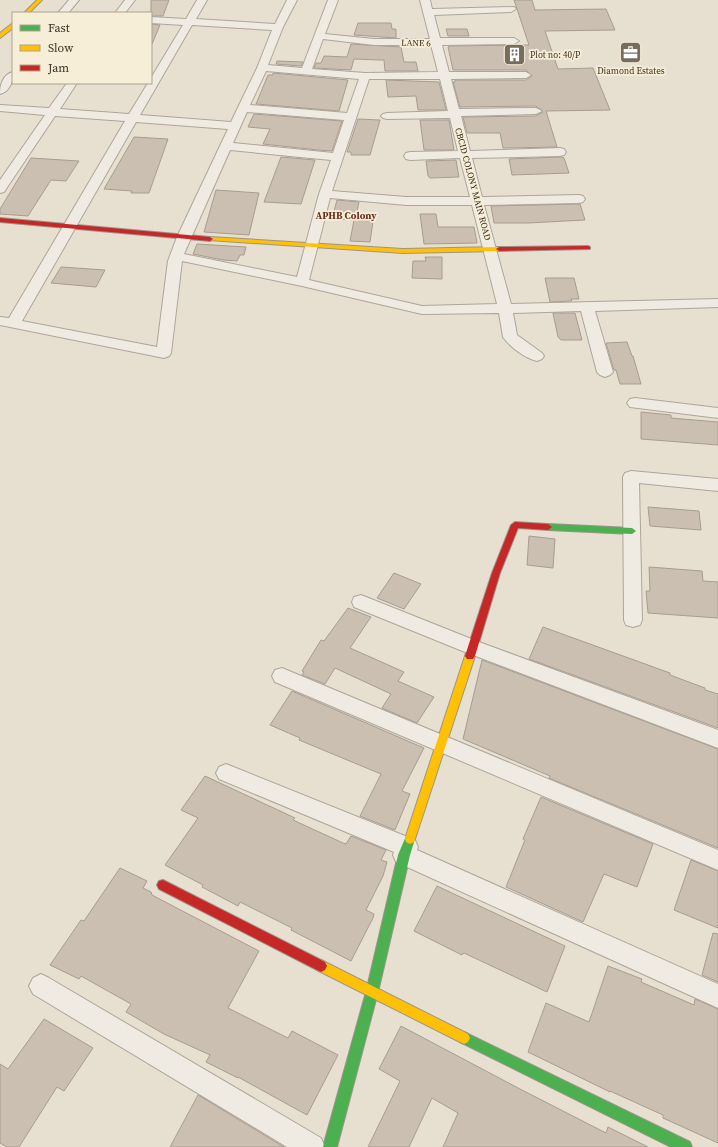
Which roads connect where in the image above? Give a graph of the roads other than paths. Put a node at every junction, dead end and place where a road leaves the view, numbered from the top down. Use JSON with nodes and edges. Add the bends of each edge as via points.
{"nodes":[{"id":1,"x":40,"y":0,"type":"edge"},
{"id":2,"x":74,"y":0,"type":"edge"},
{"id":3,"x":130,"y":0,"type":"edge"},
{"id":4,"x":202,"y":0,"type":"edge"},
{"id":5,"x":292,"y":0,"type":"edge"},
{"id":6,"x":333,"y":0,"type":"edge"},
{"id":7,"x":427,"y":6,"type":"edge"},
{"id":8,"x":511,"y":9,"type":"dead end"},
{"id":9,"x":27,"y":12,"type":"edge"},
{"id":10,"x":64,"y":12,"type":"edge"},
{"id":11,"x":121,"y":12,"type":"edge"},
{"id":12,"x":152,"y":20,"type":"edge"},
{"id":13,"x":190,"y":22,"type":"junction"},
{"id":14,"x":12,"y":26,"type":"edge"},
{"id":15,"x":278,"y":27,"type":"junction"},
{"id":16,"x":0,"y":36,"type":"edge"},
{"id":17,"x":320,"y":36,"type":"junction"},
{"id":18,"x":514,"y":41,"type":"dead end"},
{"id":19,"x":436,"y":43,"type":"junction"},
{"id":20,"x":173,"y":52,"type":"junction"},
{"id":21,"x":154,"y":61,"type":"dead end"},
{"id":22,"x":262,"y":68,"type":"junction"},
{"id":23,"x":306,"y":70,"type":"junction"},
{"id":24,"x":526,"y":75,"type":"dead end"},
{"id":25,"x":12,"y":76,"type":"edge"},
{"id":26,"x":154,"y":76,"type":"edge"},
{"id":27,"x":365,"y":76,"type":"junction"},
{"id":28,"x":445,"y":76,"type":"junction"},
{"id":29,"x":71,"y":84,"type":"edge"},
{"id":30,"x":150,"y":84,"type":"edge"},
{"id":31,"x":0,"y":91,"type":"edge"},
{"id":32,"x":0,"y":108,"type":"edge"},
{"id":33,"x":242,"y":108,"type":"junction"},
{"id":34,"x":53,"y":112,"type":"junction"},
{"id":35,"x":536,"y":112,"type":"dead end"},
{"id":36,"x":455,"y":113,"type":"junction"},
{"id":37,"x":387,"y":116,"type":"dead end"},
{"id":38,"x":350,"y":117,"type":"junction"},
{"id":39,"x":132,"y":118,"type":"junction"},
{"id":40,"x":235,"y":126,"type":"junction"},
{"id":41,"x":225,"y":146,"type":"junction"},
{"id":42,"x":560,"y":152,"type":"dead end"},
{"id":43,"x":465,"y":154,"type":"junction"},
{"id":44,"x":410,"y":156,"type":"dead end"},
{"id":45,"x":337,"y":157,"type":"junction"},
{"id":46,"x":0,"y":189,"type":"edge"},
{"id":47,"x":325,"y":194,"type":"junction"},
{"id":48,"x":579,"y":199,"type":"dead end"},
{"id":49,"x":477,"y":201,"type":"junction"},
{"id":50,"x":0,"y":220,"type":"edge"},
{"id":51,"x":69,"y":225,"type":"junction"},
{"id":52,"x":184,"y":237,"type":"junction"},
{"id":53,"x":311,"y":246,"type":"junction"},
{"id":54,"x":588,"y":248,"type":"dead end"},
{"id":55,"x":490,"y":250,"type":"junction"},
{"id":56,"x":177,"y":256,"type":"junction"},
{"id":57,"x":302,"y":282,"type":"junction"},
{"id":58,"x":715,"y":304,"type":"edge"},
{"id":59,"x":587,"y":307,"type":"junction"},
{"id":60,"x":505,"y":308,"type":"junction"},
{"id":61,"x":718,"y":318,"type":"edge"},
{"id":62,"x":6,"y":323,"type":"edge"},
{"id":63,"x":537,"y":356,"type":"dead end"},
{"id":64,"x":605,"y":372,"type":"dead end"},
{"id":65,"x":635,"y":403,"type":"dead end"},
{"id":66,"x":718,"y":414,"type":"edge"},
{"id":67,"x":718,"y":485,"type":"edge"},
{"id":68,"x":632,"y":531,"type":"junction"},
{"id":69,"x":361,"y":602,"type":"dead end"},
{"id":70,"x":633,"y":620,"type":"dead end"},
{"id":71,"x":472,"y":647,"type":"junction"},
{"id":72,"x":282,"y":676,"type":"dead end"},
{"id":73,"x":718,"y":739,"type":"edge"},
{"id":74,"x":442,"y":745,"type":"junction"},
{"id":75,"x":226,"y":772,"type":"dead end"},
{"id":76,"x":406,"y":851,"type":"junction"},
{"id":77,"x":718,"y":860,"type":"edge"},
{"id":78,"x":163,"y":885,"type":"dead end"},
{"id":79,"x":41,"y":986,"type":"dead end"},
{"id":80,"x":372,"y":992,"type":"junction"},
{"id":81,"x":718,"y":996,"type":"edge"},
{"id":82,"x":312,"y":1147,"type":"edge"},
{"id":83,"x":330,"y":1147,"type":"edge"},
{"id":84,"x":685,"y":1147,"type":"edge"}],
"edges":[{"from":1,"to":9,"type":"street"},
{"from":2,"to":10,"type":"street"},
{"from":3,"to":11,"type":"street"},
{"from":4,"to":13,"type":"street"},
{"from":5,"to":15,"type":"street"},
{"from":6,"to":17,"type":"street"},
{"from":7,"to":8,"type":"street"},
{"from":7,"to":19,"type":"street","name":"CBCID COLONY MAIN ROAD"},
{"from":12,"to":13,"type":"street"},
{"from":13,"to":15,"type":"street"},
{"from":13,"to":20,"type":"street"},
{"from":14,"to":16,"type":"street"},
{"from":15,"to":22,"type":"street"},
{"from":17,"to":19,"type":"street","name":"LANE 6","via":[[374,42]]},
{"from":17,"to":23,"type":"street"},
{"from":18,"to":19,"type":"street","name":"LANE 6"},
{"from":19,"to":28,"type":"street","name":"CBCID COLONY MAIN ROAD"},
{"from":20,"to":21,"type":"street"},
{"from":20,"to":26,"type":"street"},
{"from":22,"to":23,"type":"street"},
{"from":22,"to":33,"type":"street"},
{"from":23,"to":27,"type":"street"},
{"from":24,"to":28,"type":"street"},
{"from":25,"to":31,"type":"street"},
{"from":27,"to":28,"type":"street"},
{"from":27,"to":38,"type":"street"},
{"from":28,"to":36,"type":"street","name":"CBCID COLONY MAIN ROAD"},
{"from":29,"to":34,"type":"street"},
{"from":30,"to":39,"type":"street"},
{"from":32,"to":34,"type":"street"},
{"from":33,"to":38,"type":"street"},
{"from":33,"to":40,"type":"street"},
{"from":34,"to":39,"type":"street"},
{"from":34,"to":46,"type":"street"},
{"from":35,"to":36,"type":"street"},
{"from":36,"to":37,"type":"street"},
{"from":36,"to":43,"type":"street","name":"CBCID COLONY MAIN ROAD"},
{"from":38,"to":45,"type":"street"},
{"from":39,"to":40,"type":"street"},
{"from":39,"to":51,"type":"street"},
{"from":40,"to":41,"type":"street"},
{"from":41,"to":45,"type":"street"},
{"from":41,"to":52,"type":"street"},
{"from":42,"to":43,"type":"street"},
{"from":43,"to":44,"type":"street"},
{"from":43,"to":49,"type":"street","name":"CBCID COLONY MAIN ROAD"},
{"from":45,"to":47,"type":"street"},
{"from":47,"to":49,"type":"street","via":[[406,201]]},
{"from":47,"to":53,"type":"street"},
{"from":48,"to":49,"type":"street"},
{"from":49,"to":55,"type":"street","name":"CBCID COLONY MAIN ROAD"},
{"from":50,"to":51,"type":"street"},
{"from":51,"to":52,"type":"street"},
{"from":51,"to":62,"type":"street"},
{"from":52,"to":53,"type":"street"},
{"from":52,"to":56,"type":"street"},
{"from":53,"to":55,"type":"street","via":[[403,251]]},
{"from":53,"to":57,"type":"street"},
{"from":54,"to":55,"type":"street"},
{"from":55,"to":60,"type":"street","name":"CBCID COLONY MAIN ROAD"},
{"from":56,"to":57,"type":"street"},
{"from":56,"to":62,"type":"street","via":[[170,293],[164,353]]},
{"from":57,"to":60,"type":"street","via":[[422,310]]},
{"from":58,"to":59,"type":"street"},
{"from":58,"to":61,"type":"street"},
{"from":59,"to":60,"type":"street"},
{"from":59,"to":64,"type":"street"},
{"from":60,"to":63,"type":"street","name":"CBCID COLONY MAIN ROAD","via":[[510,337]]},
{"from":65,"to":66,"type":"street"},
{"from":67,"to":68,"type":"street","via":[[631,477]]},
{"from":68,"to":70,"type":"street"},
{"from":68,"to":71,"type":"street","via":[[515,525]]},
{"from":69,"to":71,"type":"street"},
{"from":71,"to":73,"type":"street"},
{"from":71,"to":74,"type":"street"},
{"from":72,"to":74,"type":"street"},
{"from":74,"to":76,"type":"street"},
{"from":74,"to":77,"type":"street"},
{"from":75,"to":76,"type":"street"},
{"from":76,"to":80,"type":"street"},
{"from":76,"to":81,"type":"street"},
{"from":78,"to":80,"type":"street"},
{"from":79,"to":82,"type":"street"},
{"from":80,"to":83,"type":"street"},
{"from":80,"to":84,"type":"street"}]}
